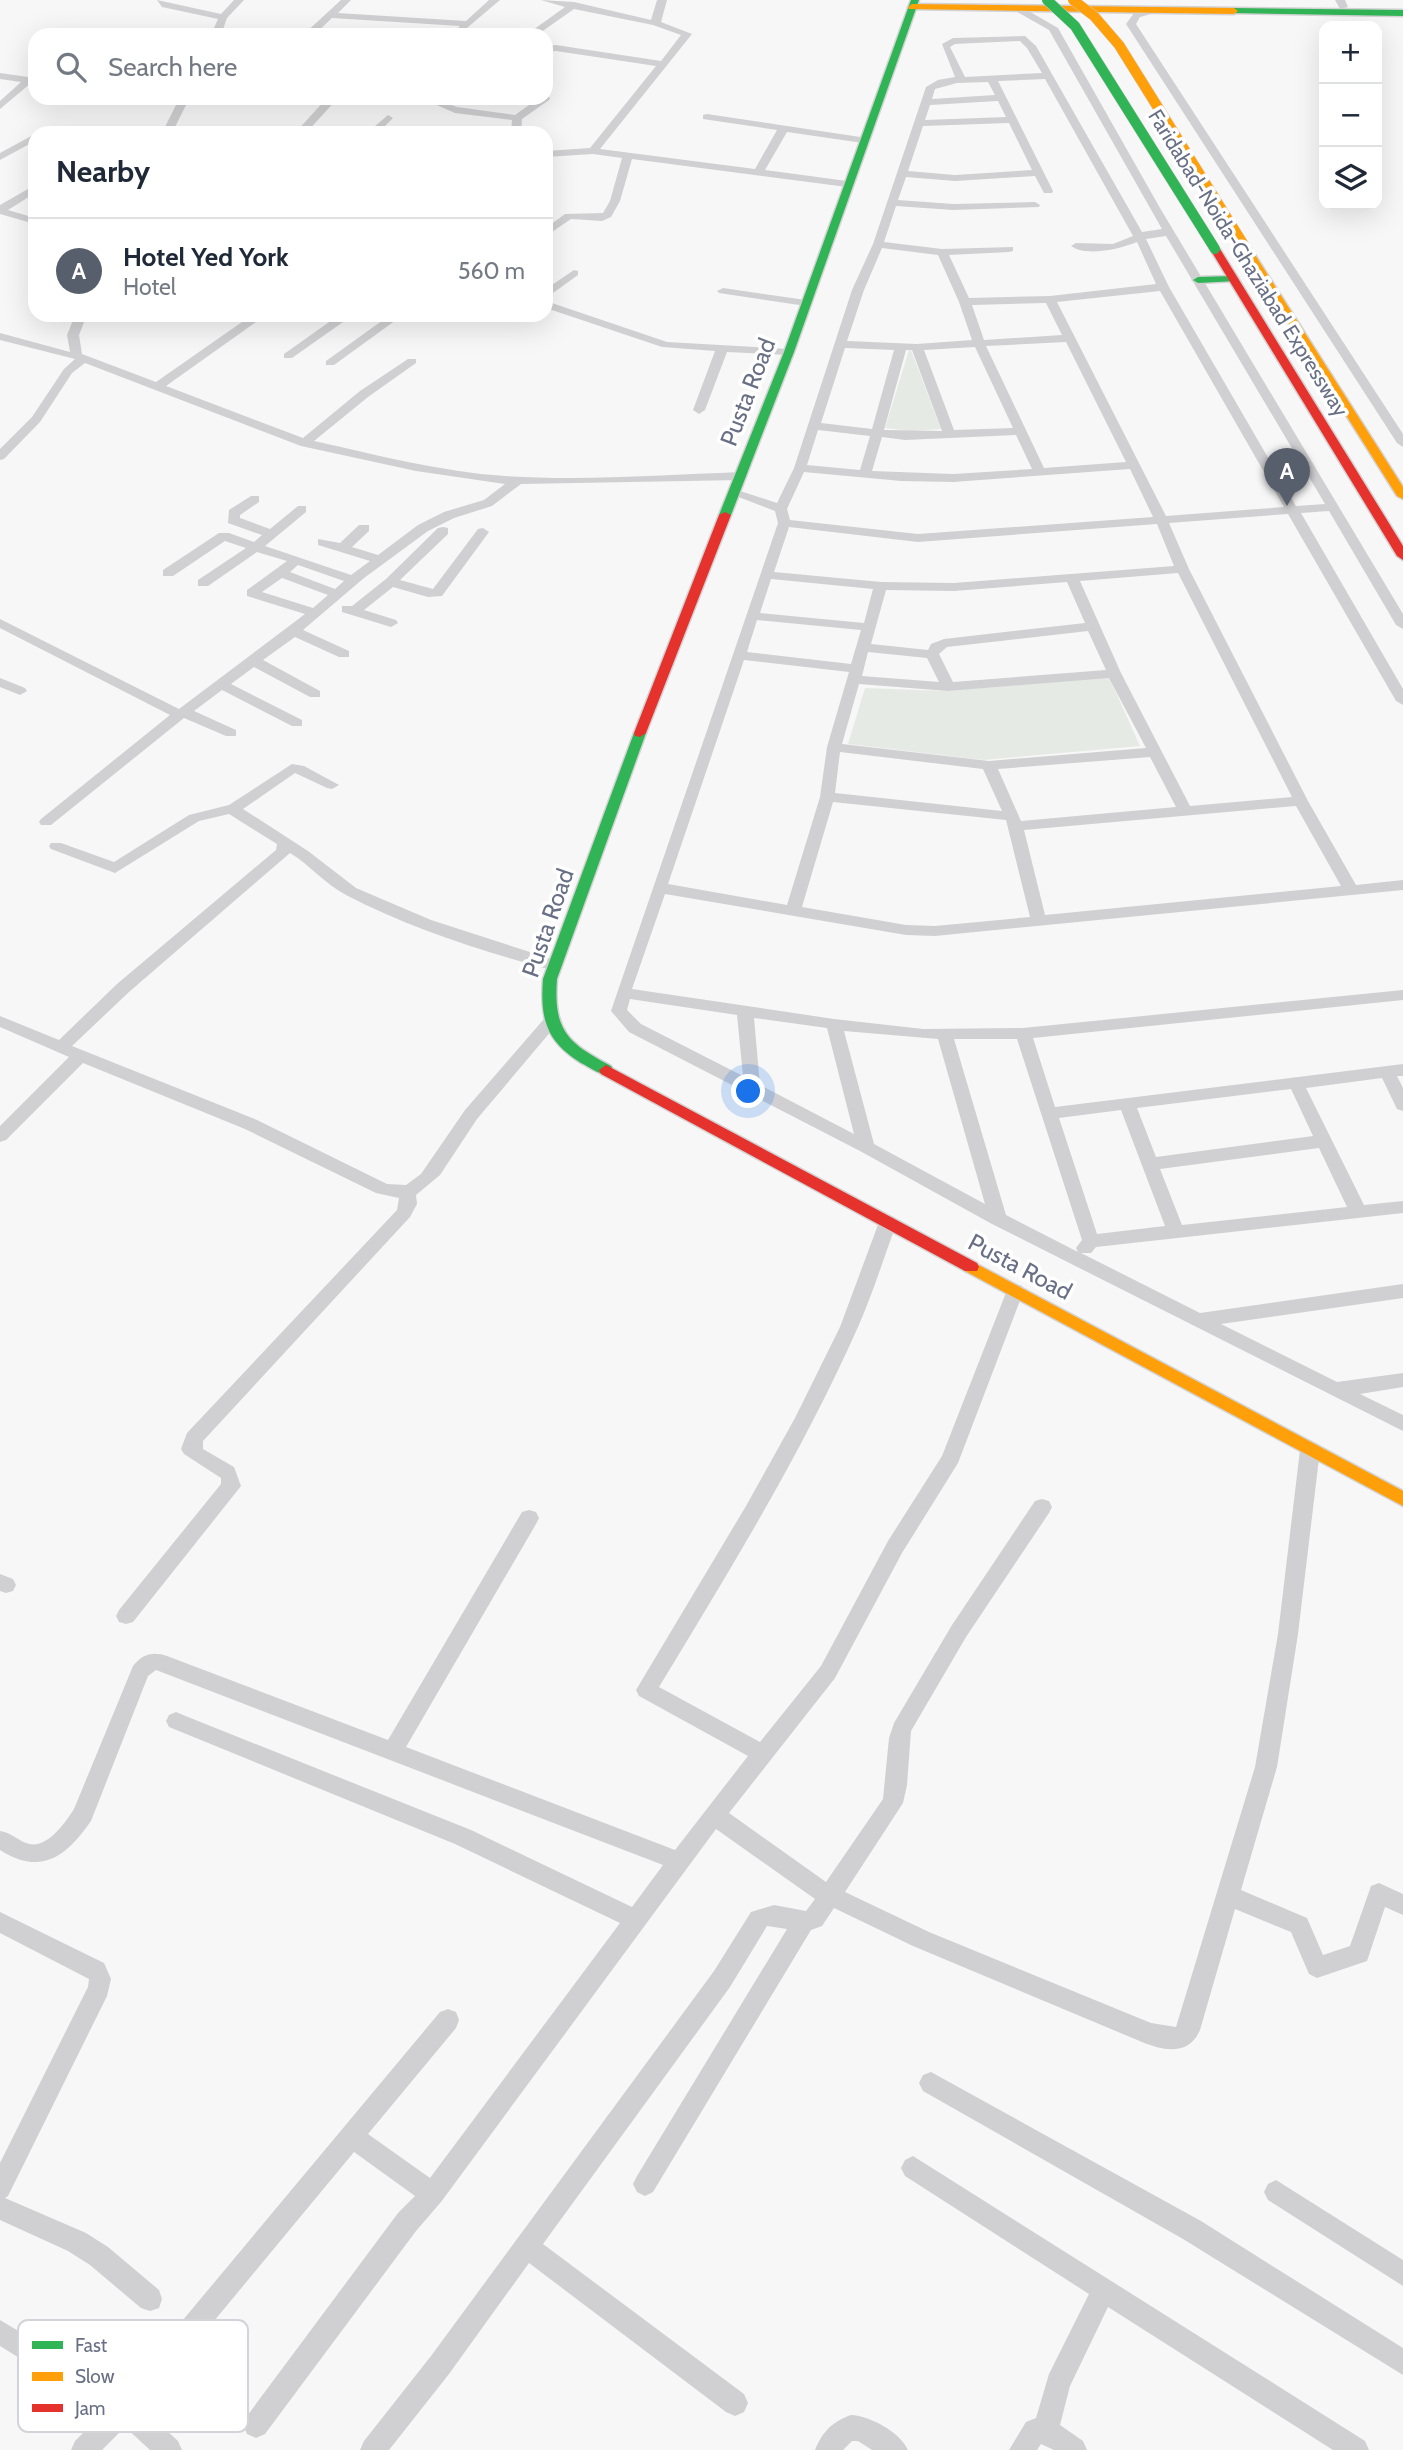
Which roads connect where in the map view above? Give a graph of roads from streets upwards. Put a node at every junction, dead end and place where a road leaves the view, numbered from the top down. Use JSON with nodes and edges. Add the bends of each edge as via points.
{"nodes":[{"id":1,"x":162,"y":0,"type":"edge"},
{"id":2,"x":239,"y":0,"type":"edge"},
{"id":3,"x":346,"y":0,"type":"edge"},
{"id":4,"x":495,"y":0,"type":"edge"},
{"id":5,"x":546,"y":0,"type":"edge"},
{"id":6,"x":662,"y":0,"type":"edge"},
{"id":7,"x":1047,"y":0,"type":"edge"},
{"id":8,"x":1073,"y":0,"type":"edge"},
{"id":9,"x":914,"y":3,"type":"edge"},
{"id":10,"x":1341,"y":4,"type":"edge"},
{"id":11,"x":574,"y":5,"type":"junction"},
{"id":12,"x":1017,"y":8,"type":"junction"},
{"id":13,"x":1155,"y":10,"type":"junction"},
{"id":14,"x":1403,"y":11,"type":"edge"},
{"id":15,"x":332,"y":15,"type":"junction"},
{"id":16,"x":223,"y":17,"type":"junction"},
{"id":17,"x":654,"y":22,"type":"junction"},
{"id":18,"x":468,"y":24,"type":"junction"},
{"id":19,"x":219,"y":28,"type":"edge"},
{"id":20,"x":316,"y":28,"type":"edge"},
{"id":21,"x":464,"y":28,"type":"edge"},
{"id":22,"x":541,"y":28,"type":"edge"},
{"id":23,"x":553,"y":48,"type":"edge"},
{"id":24,"x":664,"y":64,"type":"junction"},
{"id":25,"x":0,"y":76,"type":"edge"},
{"id":26,"x":1047,"y":76,"type":"junction"},
{"id":27,"x":992,"y":79,"type":"junction"},
{"id":28,"x":28,"y":80,"type":"edge"},
{"id":29,"x":959,"y":80,"type":"junction"},
{"id":30,"x":28,"y":84,"type":"edge"},
{"id":31,"x":1002,"y":98,"type":"junction"},
{"id":32,"x":926,"y":102,"type":"junction"},
{"id":33,"x":183,"y":105,"type":"edge"},
{"id":34,"x":327,"y":105,"type":"edge"},
{"id":35,"x":442,"y":105,"type":"edge"},
{"id":36,"x":534,"y":105,"type":"edge"},
{"id":37,"x":0,"y":107,"type":"edge"},
{"id":38,"x":707,"y":117,"type":"dead end"},
{"id":39,"x":388,"y":118,"type":"dead end"},
{"id":40,"x":517,"y":118,"type":"junction"},
{"id":41,"x":1012,"y":120,"type":"junction"},
{"id":42,"x":920,"y":123,"type":"junction"},
{"id":43,"x":171,"y":126,"type":"edge"},
{"id":44,"x":306,"y":126,"type":"edge"},
{"id":45,"x":379,"y":126,"type":"edge"},
{"id":46,"x":516,"y":126,"type":"edge"},
{"id":47,"x":783,"y":129,"type":"junction"},
{"id":48,"x":863,"y":140,"type":"junction"},
{"id":49,"x":28,"y":141,"type":"edge"},
{"id":50,"x":593,"y":150,"type":"junction"},
{"id":51,"x":553,"y":153,"type":"edge"},
{"id":52,"x":628,"y":156,"type":"junction"},
{"id":53,"x":0,"y":157,"type":"edge"},
{"id":54,"x":758,"y":173,"type":"junction"},
{"id":55,"x":1039,"y":173,"type":"junction"},
{"id":56,"x":903,"y":174,"type":"junction"},
{"id":57,"x":848,"y":184,"type":"junction"},
{"id":58,"x":1048,"y":191,"type":"dead end"},
{"id":59,"x":28,"y":193,"type":"edge"},
{"id":60,"x":893,"y":203,"type":"junction"},
{"id":61,"x":1035,"y":205,"type":"dead end"},
{"id":62,"x":0,"y":211,"type":"edge"},
{"id":63,"x":15,"y":215,"type":"junction"},
{"id":64,"x":28,"y":219,"type":"edge"},
{"id":65,"x":0,"y":223,"type":"edge"},
{"id":66,"x":553,"y":228,"type":"edge"},
{"id":67,"x":1170,"y":232,"type":"junction"},
{"id":68,"x":1140,"y":238,"type":"junction"},
{"id":69,"x":878,"y":244,"type":"junction"},
{"id":70,"x":1076,"y":246,"type":"dead end"},
{"id":71,"x":1009,"y":249,"type":"dead end"},
{"id":72,"x":942,"y":252,"type":"junction"},
{"id":73,"x":1290,"y":271,"type":"junction"},
{"id":74,"x":574,"y":273,"type":"dead end"},
{"id":75,"x":1233,"y":279,"type":"junction"},
{"id":76,"x":1198,"y":281,"type":"junction"},
{"id":77,"x":1268,"y":283,"type":"junction"},
{"id":78,"x":1163,"y":287,"type":"junction"},
{"id":79,"x":553,"y":290,"type":"edge"},
{"id":80,"x":723,"y":291,"type":"dead end"},
{"id":81,"x":1050,"y":299,"type":"junction"},
{"id":82,"x":965,"y":302,"type":"junction"},
{"id":83,"x":806,"y":303,"type":"junction"},
{"id":84,"x":553,"y":307,"type":"edge"},
{"id":85,"x":78,"y":322,"type":"edge"},
{"id":86,"x":250,"y":322,"type":"edge"},
{"id":87,"x":337,"y":322,"type":"edge"},
{"id":88,"x":387,"y":322,"type":"edge"},
{"id":89,"x":0,"y":336,"type":"edge"},
{"id":90,"x":1072,"y":338,"type":"junction"},
{"id":91,"x":979,"y":343,"type":"junction"},
{"id":92,"x":841,"y":344,"type":"junction"},
{"id":93,"x":916,"y":346,"type":"junction"},
{"id":94,"x":901,"y":347,"type":"junction"},
{"id":95,"x":722,"y":349,"type":"junction"},
{"id":96,"x":789,"y":352,"type":"junction"},
{"id":97,"x":288,"y":356,"type":"dead end"},
{"id":98,"x":80,"y":357,"type":"junction"},
{"id":99,"x":412,"y":361,"type":"dead end"},
{"id":100,"x":330,"y":363,"type":"dead end"},
{"id":101,"x":155,"y":388,"type":"junction"},
{"id":102,"x":699,"y":410,"type":"dead end"},
{"id":103,"x":812,"y":426,"type":"junction"},
{"id":104,"x":1021,"y":431,"type":"junction"},
{"id":105,"x":876,"y":435,"type":"junction"},
{"id":106,"x":950,"y":435,"type":"junction"},
{"id":107,"x":304,"y":443,"type":"junction"},
{"id":108,"x":1403,"y":443,"type":"edge"},
{"id":109,"x":0,"y":456,"type":"edge"},
{"id":110,"x":1133,"y":465,"type":"junction"},
{"id":111,"x":800,"y":468,"type":"junction"},
{"id":112,"x":1040,"y":473,"type":"junction"},
{"id":113,"x":864,"y":474,"type":"junction"},
{"id":114,"x":741,"y":476,"type":"junction"},
{"id":115,"x":517,"y":481,"type":"junction"},
{"id":116,"x":734,"y":493,"type":"junction"},
{"id":117,"x":1403,"y":496,"type":"edge"},
{"id":118,"x":255,"y":499,"type":"dead end"},
{"id":119,"x":1334,"y":507,"type":"junction"},
{"id":120,"x":302,"y":509,"type":"dead end"},
{"id":121,"x":1293,"y":510,"type":"junction"},
{"id":122,"x":783,"y":516,"type":"junction"},
{"id":123,"x":1162,"y":521,"type":"junction"},
{"id":124,"x":364,"y":528,"type":"dead end"},
{"id":125,"x":443,"y":531,"type":"dead end"},
{"id":126,"x":483,"y":532,"type":"dead end"},
{"id":127,"x":271,"y":534,"type":"junction"},
{"id":128,"x":323,"y":541,"type":"dead end"},
{"id":129,"x":257,"y":546,"type":"junction"},
{"id":130,"x":343,"y":548,"type":"junction"},
{"id":131,"x":1403,"y":556,"type":"edge"},
{"id":132,"x":297,"y":560,"type":"junction"},
{"id":133,"x":380,"y":560,"type":"junction"},
{"id":134,"x":1182,"y":569,"type":"junction"},
{"id":135,"x":279,"y":572,"type":"junction"},
{"id":136,"x":168,"y":573,"type":"dead end"},
{"id":137,"x":768,"y":575,"type":"junction"},
{"id":138,"x":1072,"y":579,"type":"junction"},
{"id":139,"x":354,"y":580,"type":"junction"},
{"id":140,"x":391,"y":582,"type":"junction"},
{"id":141,"x":203,"y":583,"type":"dead end"},
{"id":142,"x":881,"y":586,"type":"junction"},
{"id":143,"x":332,"y":598,"type":"junction"},
{"id":144,"x":354,"y":611,"type":"junction"},
{"id":145,"x":315,"y":613,"type":"junction"},
{"id":146,"x":753,"y":616,"type":"junction"},
{"id":147,"x":391,"y":623,"type":"dead end"},
{"id":148,"x":1,"y":624,"type":"edge"},
{"id":149,"x":1403,"y":625,"type":"edge"},
{"id":150,"x":1093,"y":626,"type":"junction"},
{"id":151,"x":868,"y":627,"type":"junction"},
{"id":152,"x":294,"y":631,"type":"junction"},
{"id":153,"x":865,"y":648,"type":"junction"},
{"id":154,"x":344,"y":654,"type":"dead end"},
{"id":155,"x":932,"y":654,"type":"junction"},
{"id":156,"x":739,"y":655,"type":"junction"},
{"id":157,"x":254,"y":661,"type":"junction"},
{"id":158,"x":1114,"y":673,"type":"junction"},
{"id":159,"x":856,"y":675,"type":"junction"},
{"id":160,"x":0,"y":682,"type":"edge"},
{"id":161,"x":223,"y":685,"type":"junction"},
{"id":162,"x":948,"y":687,"type":"junction"},
{"id":163,"x":20,"y":691,"type":"dead end"},
{"id":164,"x":315,"y":694,"type":"dead end"},
{"id":165,"x":1403,"y":701,"type":"edge"},
{"id":166,"x":183,"y":713,"type":"junction"},
{"id":167,"x":298,"y":723,"type":"dead end"},
{"id":168,"x":231,"y":733,"type":"dead end"},
{"id":169,"x":834,"y":747,"type":"junction"},
{"id":170,"x":1153,"y":752,"type":"junction"},
{"id":171,"x":989,"y":765,"type":"junction"},
{"id":172,"x":332,"y":785,"type":"dead end"},
{"id":173,"x":827,"y":797,"type":"junction"},
{"id":174,"x":1301,"y":801,"type":"junction"},
{"id":175,"x":234,"y":808,"type":"junction"},
{"id":176,"x":1185,"y":810,"type":"junction"},
{"id":177,"x":1013,"y":821,"type":"junction"},
{"id":178,"x":46,"y":822,"type":"dead end"},
{"id":179,"x":285,"y":845,"type":"junction"},
{"id":180,"x":56,"y":846,"type":"dead end"},
{"id":181,"x":1403,"y":885,"type":"edge"},
{"id":182,"x":660,"y":888,"type":"junction"},
{"id":183,"x":1351,"y":890,"type":"junction"},
{"id":184,"x":793,"y":910,"type":"junction"},
{"id":185,"x":1038,"y":920,"type":"junction"},
{"id":186,"x":555,"y":966,"type":"junction"},
{"id":187,"x":623,"y":993,"type":"junction"},
{"id":188,"x":1403,"y":995,"type":"edge"},
{"id":189,"x":745,"y":1012,"type":"junction"},
{"id":190,"x":0,"y":1020,"type":"edge"},
{"id":191,"x":551,"y":1023,"type":"junction"},
{"id":192,"x":834,"y":1024,"type":"junction"},
{"id":193,"x":944,"y":1033,"type":"junction"},
{"id":194,"x":1023,"y":1033,"type":"junction"},
{"id":195,"x":60,"y":1048,"type":"junction"},
{"id":196,"x":79,"y":1057,"type":"junction"},
{"id":197,"x":1395,"y":1071,"type":"edge"},
{"id":198,"x":1296,"y":1083,"type":"junction"},
{"id":199,"x":752,"y":1088,"type":"junction"},
{"id":200,"x":1127,"y":1105,"type":"junction"},
{"id":201,"x":1403,"y":1105,"type":"edge"},
{"id":202,"x":1051,"y":1112,"type":"junction"},
{"id":203,"x":0,"y":1136,"type":"edge"},
{"id":204,"x":1324,"y":1141,"type":"junction"},
{"id":205,"x":866,"y":1147,"type":"junction"},
{"id":206,"x":1149,"y":1164,"type":"junction"},
{"id":207,"x":407,"y":1192,"type":"junction"},
{"id":208,"x":1403,"y":1207,"type":"edge"},
{"id":209,"x":1359,"y":1213,"type":"junction"},
{"id":210,"x":998,"y":1219,"type":"junction"},
{"id":211,"x":888,"y":1222,"type":"junction"},
{"id":212,"x":1176,"y":1231,"type":"junction"},
{"id":213,"x":1091,"y":1241,"type":"junction"},
{"id":214,"x":1076,"y":1259,"type":"junction"},
{"id":215,"x":1015,"y":1290,"type":"junction"},
{"id":216,"x":1403,"y":1291,"type":"edge"},
{"id":217,"x":1201,"y":1320,"type":"junction"},
{"id":218,"x":1403,"y":1380,"type":"edge"},
{"id":219,"x":1335,"y":1390,"type":"junction"},
{"id":220,"x":1403,"y":1424,"type":"edge"},
{"id":221,"x":1310,"y":1450,"type":"junction"},
{"id":222,"x":1403,"y":1499,"type":"edge"},
{"id":223,"x":1042,"y":1507,"type":"dead end"},
{"id":224,"x":529,"y":1518,"type":"dead end"},
{"id":225,"x":126,"y":1616,"type":"dead end"},
{"id":226,"x":176,"y":1721,"type":"dead end"},
{"id":227,"x":393,"y":1751,"type":"junction"},
{"id":228,"x":763,"y":1754,"type":"junction"},
{"id":229,"x":714,"y":1815,"type":"junction"},
{"id":230,"x":2,"y":1840,"type":"dead end"},
{"id":231,"x":679,"y":1861,"type":"junction"},
{"id":232,"x":830,"y":1895,"type":"junction"},
{"id":233,"x":1227,"y":1895,"type":"junction"},
{"id":234,"x":1403,"y":1905,"type":"edge"},
{"id":235,"x":637,"y":1920,"type":"junction"},
{"id":236,"x":0,"y":1922,"type":"edge"},
{"id":237,"x":803,"y":1923,"type":"junction"},
{"id":238,"x":448,"y":2020,"type":"dead end"},
{"id":239,"x":932,"y":2083,"type":"dead end"},
{"id":240,"x":351,"y":2136,"type":"junction"},
{"id":241,"x":913,"y":2168,"type":"dead end"},
{"id":242,"x":645,"y":2184,"type":"dead end"},
{"id":243,"x":0,"y":2188,"type":"edge"},
{"id":244,"x":1276,"y":2192,"type":"dead end"},
{"id":245,"x":433,"y":2194,"type":"junction"},
{"id":246,"x":0,"y":2208,"type":"edge"},
{"id":247,"x":526,"y":2246,"type":"junction"},
{"id":248,"x":1403,"y":2274,"type":"edge"},
{"id":249,"x":1104,"y":2289,"type":"junction"},
{"id":250,"x":150,"y":2300,"type":"dead end"},
{"id":251,"x":199,"y":2320,"type":"edge"},
{"id":252,"x":0,"y":2332,"type":"edge"},
{"id":253,"x":18,"y":2343,"type":"edge"},
{"id":254,"x":1403,"y":2362,"type":"edge"},
{"id":255,"x":735,"y":2403,"type":"dead end"},
{"id":256,"x":256,"y":2425,"type":"dead end"},
{"id":257,"x":1045,"y":2431,"type":"junction"},
{"id":258,"x":102,"y":2432,"type":"edge"},
{"id":259,"x":150,"y":2432,"type":"edge"},
{"id":260,"x":84,"y":2450,"type":"edge"},
{"id":261,"x":169,"y":2450,"type":"edge"},
{"id":262,"x":373,"y":2450,"type":"edge"},
{"id":263,"x":828,"y":2450,"type":"edge"},
{"id":264,"x":895,"y":2450,"type":"edge"},
{"id":265,"x":1022,"y":2450,"type":"edge"},
{"id":266,"x":1074,"y":2450,"type":"edge"},
{"id":267,"x":1356,"y":2450,"type":"edge"}],
"edges":[{"from":1,"to":16,"type":"street","via":[[164,5]]},
{"from":2,"to":16,"type":"street"},
{"from":3,"to":15,"type":"street"},
{"from":4,"to":18,"type":"street"},
{"from":5,"to":11,"type":"street"},
{"from":6,"to":17,"type":"street"},
{"from":7,"to":75,"type":"street","name":"Faridabad-Noida-Ghaziabad Expressway","bridge":true,"via":[[1075,26]]},
{"from":8,"to":77,"type":"street","name":"Faridabad-Noida-Ghaziabad Expressway","bridge":true,"via":[[1119,45]]},
{"from":9,"to":10,"type":"street"},
{"from":9,"to":12,"type":"street"},
{"from":9,"to":48,"type":"street","name":"Pusta Road"},
{"from":10,"to":14,"type":"street"},
{"from":11,"to":17,"type":"street"},
{"from":11,"to":22,"type":"street"},
{"from":12,"to":13,"type":"street"},
{"from":12,"to":67,"type":"street","via":[[1053,28]]},
{"from":13,"to":14,"type":"street"},
{"from":13,"to":73,"type":"street","via":[[1137,15],[1131,24]]},
{"from":15,"to":18,"type":"street"},
{"from":15,"to":20,"type":"street"},
{"from":16,"to":19,"type":"street"},
{"from":17,"to":24,"type":"street","via":[[687,33]]},
{"from":18,"to":21,"type":"street"},
{"from":23,"to":24,"type":"street"},
{"from":24,"to":50,"type":"street"},
{"from":25,"to":28,"type":"street"},
{"from":26,"to":27,"type":"street"},
{"from":26,"to":29,"type":"street","via":[[1028,41],[1015,38],[947,43]]},
{"from":26,"to":68,"type":"street"},
{"from":27,"to":29,"type":"street"},
{"from":27,"to":31,"type":"street"},
{"from":29,"to":32,"type":"street","via":[[934,85]]},
{"from":30,"to":37,"type":"street"},
{"from":31,"to":32,"type":"street"},
{"from":31,"to":41,"type":"street"},
{"from":32,"to":42,"type":"street"},
{"from":33,"to":43,"type":"street"},
{"from":34,"to":44,"type":"street"},
{"from":35,"to":40,"type":"street"},
{"from":36,"to":40,"type":"street"},
{"from":38,"to":47,"type":"street"},
{"from":39,"to":45,"type":"street"},
{"from":40,"to":46,"type":"street"},
{"from":41,"to":42,"type":"street"},
{"from":41,"to":55,"type":"street"},
{"from":42,"to":56,"type":"street"},
{"from":47,"to":48,"type":"street"},
{"from":47,"to":54,"type":"street"},
{"from":48,"to":57,"type":"street","name":"Pusta Road"},
{"from":49,"to":53,"type":"street"},
{"from":50,"to":51,"type":"street"},
{"from":50,"to":52,"type":"street"},
{"from":52,"to":54,"type":"street"},
{"from":52,"to":66,"type":"street","via":[[607,215],[569,216]]},
{"from":54,"to":57,"type":"street"},
{"from":55,"to":56,"type":"street","via":[[955,178]]},
{"from":55,"to":58,"type":"street"},
{"from":56,"to":60,"type":"street"},
{"from":57,"to":83,"type":"street","name":"Pusta Road"},
{"from":59,"to":62,"type":"street"},
{"from":60,"to":61,"type":"street"},
{"from":60,"to":69,"type":"street"},
{"from":62,"to":63,"type":"street"},
{"from":63,"to":64,"type":"street"},
{"from":63,"to":65,"type":"street"},
{"from":67,"to":68,"type":"street"},
{"from":67,"to":76,"type":"street"},
{"from":68,"to":70,"type":"street","via":[[1114,247]]},
{"from":68,"to":78,"type":"street"},
{"from":69,"to":72,"type":"street"},
{"from":69,"to":92,"type":"street"},
{"from":71,"to":72,"type":"street"},
{"from":72,"to":82,"type":"street"},
{"from":73,"to":77,"type":"street"},
{"from":73,"to":108,"type":"street"},
{"from":74,"to":79,"type":"street"},
{"from":75,"to":76,"type":"street"},
{"from":75,"to":131,"type":"street","name":"Faridabad-Noida-Ghaziabad Expressway"},
{"from":76,"to":119,"type":"street"},
{"from":77,"to":117,"type":"street","name":"Faridabad-Noida-Ghaziabad Expressway"},
{"from":78,"to":81,"type":"street"},
{"from":78,"to":121,"type":"street"},
{"from":80,"to":83,"type":"street"},
{"from":81,"to":82,"type":"street"},
{"from":81,"to":90,"type":"street"},
{"from":82,"to":91,"type":"street"},
{"from":83,"to":96,"type":"street","name":"Pusta Road"},
{"from":84,"to":95,"type":"street","via":[[648,341]]},
{"from":85,"to":98,"type":"street","via":[[73,335]]},
{"from":86,"to":101,"type":"street"},
{"from":87,"to":97,"type":"street"},
{"from":88,"to":100,"type":"street"},
{"from":89,"to":98,"type":"street"},
{"from":90,"to":91,"type":"street"},
{"from":90,"to":110,"type":"street"},
{"from":91,"to":93,"type":"street"},
{"from":91,"to":104,"type":"street"},
{"from":92,"to":94,"type":"street"},
{"from":92,"to":103,"type":"street"},
{"from":93,"to":94,"type":"street"},
{"from":93,"to":106,"type":"street"},
{"from":94,"to":105,"type":"street"},
{"from":95,"to":96,"type":"street"},
{"from":95,"to":102,"type":"street"},
{"from":96,"to":114,"type":"street","name":"Pusta Road"},
{"from":98,"to":101,"type":"street"},
{"from":98,"to":109,"type":"street","via":[[36,419]]},
{"from":99,"to":107,"type":"street"},
{"from":101,"to":107,"type":"street"},
{"from":103,"to":105,"type":"street"},
{"from":103,"to":111,"type":"street"},
{"from":104,"to":106,"type":"street"},
{"from":104,"to":112,"type":"street"},
{"from":105,"to":106,"type":"street"},
{"from":105,"to":113,"type":"street"},
{"from":107,"to":115,"type":"street","via":[[453,474]]},
{"from":110,"to":112,"type":"street"},
{"from":110,"to":123,"type":"street"},
{"from":111,"to":113,"type":"street"},
{"from":111,"to":122,"type":"street"},
{"from":112,"to":113,"type":"street","via":[[929,478]]},
{"from":114,"to":115,"type":"street"},
{"from":114,"to":116,"type":"street","name":"Pusta Road"},
{"from":115,"to":133,"type":"street","via":[[488,503],[429,524]]},
{"from":116,"to":122,"type":"street"},
{"from":116,"to":186,"type":"street","name":"Pusta Road"},
{"from":118,"to":127,"type":"street","via":[[234,513],[233,520]]},
{"from":119,"to":121,"type":"street"},
{"from":119,"to":149,"type":"street"},
{"from":120,"to":127,"type":"street"},
{"from":121,"to":123,"type":"street"},
{"from":121,"to":165,"type":"street"},
{"from":122,"to":123,"type":"street","via":[[918,538]]},
{"from":122,"to":137,"type":"street"},
{"from":123,"to":134,"type":"street"},
{"from":124,"to":130,"type":"street"},
{"from":125,"to":140,"type":"street"},
{"from":126,"to":140,"type":"street","via":[[437,593]]},
{"from":127,"to":129,"type":"street"},
{"from":128,"to":130,"type":"street"},
{"from":129,"to":132,"type":"street"},
{"from":129,"to":136,"type":"street","via":[[224,536]]},
{"from":129,"to":141,"type":"street"},
{"from":130,"to":133,"type":"street"},
{"from":132,"to":135,"type":"street"},
{"from":132,"to":139,"type":"street"},
{"from":133,"to":139,"type":"street"},
{"from":134,"to":138,"type":"street"},
{"from":134,"to":174,"type":"street"},
{"from":135,"to":143,"type":"street"},
{"from":135,"to":145,"type":"street","via":[[253,595]]},
{"from":137,"to":142,"type":"street"},
{"from":137,"to":146,"type":"street"},
{"from":138,"to":142,"type":"street","via":[[954,587]]},
{"from":138,"to":150,"type":"street"},
{"from":139,"to":143,"type":"street"},
{"from":140,"to":144,"type":"street"},
{"from":142,"to":151,"type":"street"},
{"from":143,"to":144,"type":"street"},
{"from":143,"to":145,"type":"street"},
{"from":144,"to":147,"type":"street"},
{"from":145,"to":152,"type":"street"},
{"from":146,"to":151,"type":"street"},
{"from":146,"to":156,"type":"street"},
{"from":148,"to":166,"type":"street"},
{"from":150,"to":155,"type":"street","via":[[944,643]]},
{"from":150,"to":158,"type":"street"},
{"from":151,"to":153,"type":"street"},
{"from":152,"to":154,"type":"street"},
{"from":152,"to":157,"type":"street"},
{"from":153,"to":155,"type":"street"},
{"from":153,"to":159,"type":"street"},
{"from":155,"to":162,"type":"street"},
{"from":156,"to":159,"type":"street"},
{"from":156,"to":182,"type":"street"},
{"from":157,"to":161,"type":"street"},
{"from":157,"to":164,"type":"street"},
{"from":158,"to":162,"type":"street"},
{"from":158,"to":170,"type":"street"},
{"from":159,"to":162,"type":"street"},
{"from":159,"to":169,"type":"street"},
{"from":160,"to":163,"type":"street"},
{"from":161,"to":166,"type":"street"},
{"from":161,"to":167,"type":"street"},
{"from":166,"to":168,"type":"street"},
{"from":166,"to":178,"type":"street"},
{"from":169,"to":171,"type":"street"},
{"from":169,"to":173,"type":"street"},
{"from":170,"to":171,"type":"street"},
{"from":170,"to":176,"type":"street"},
{"from":171,"to":177,"type":"street"},
{"from":172,"to":175,"type":"street","via":[[292,768]]},
{"from":173,"to":177,"type":"street"},
{"from":173,"to":184,"type":"street"},
{"from":174,"to":176,"type":"street"},
{"from":174,"to":183,"type":"street"},
{"from":175,"to":179,"type":"street"},
{"from":175,"to":180,"type":"street","via":[[194,818],[115,868]]},
{"from":176,"to":177,"type":"street"},
{"from":177,"to":185,"type":"street"},
{"from":179,"to":186,"type":"street","via":[[301,852],[348,890],[418,921]]},
{"from":179,"to":195,"type":"street","via":[[283,852]]},
{"from":181,"to":183,"type":"street"},
{"from":182,"to":184,"type":"street"},
{"from":182,"to":187,"type":"street"},
{"from":183,"to":185,"type":"street"},
{"from":184,"to":185,"type":"street","via":[[925,931]]},
{"from":186,"to":191,"type":"street","name":"Pusta Road","via":[[546,1006]]},
{"from":187,"to":189,"type":"street"},
{"from":187,"to":199,"type":"street","via":[[619,1011],[635,1028]]},
{"from":188,"to":194,"type":"street"},
{"from":189,"to":192,"type":"street"},
{"from":189,"to":199,"type":"street"},
{"from":190,"to":195,"type":"street"},
{"from":191,"to":207,"type":"street","via":[[461,1129],[428,1178]]},
{"from":191,"to":211,"type":"street","name":"Pusta Road","via":[[570,1051]]},
{"from":192,"to":193,"type":"street"},
{"from":192,"to":205,"type":"street"},
{"from":193,"to":194,"type":"street"},
{"from":193,"to":210,"type":"street"},
{"from":194,"to":202,"type":"street"},
{"from":195,"to":196,"type":"street"},
{"from":196,"to":203,"type":"street"},
{"from":196,"to":207,"type":"street","via":[[168,1089],[389,1191]]},
{"from":197,"to":198,"type":"street"},
{"from":197,"to":201,"type":"street"},
{"from":198,"to":200,"type":"street"},
{"from":198,"to":204,"type":"street"},
{"from":199,"to":205,"type":"street"},
{"from":200,"to":202,"type":"street"},
{"from":200,"to":206,"type":"street"},
{"from":202,"to":213,"type":"street"},
{"from":204,"to":206,"type":"street"},
{"from":204,"to":209,"type":"street"},
{"from":205,"to":210,"type":"street"},
{"from":206,"to":212,"type":"street"},
{"from":207,"to":225,"type":"street","via":[[404,1213],[194,1438],[191,1449],[195,1455],[228,1471],[231,1486]]},
{"from":208,"to":209,"type":"street"},
{"from":209,"to":212,"type":"street"},
{"from":210,"to":214,"type":"street"},
{"from":211,"to":215,"type":"street","name":"Pusta Road"},
{"from":211,"to":228,"type":"street","via":[[850,1325],[816,1394],[758,1505],[646,1690]]},
{"from":212,"to":213,"type":"street"},
{"from":213,"to":214,"type":"street"},
{"from":214,"to":217,"type":"street"},
{"from":215,"to":221,"type":"street","name":"Pusta Road"},
{"from":215,"to":228,"type":"street","via":[[951,1458],[895,1547],[828,1672]]},
{"from":216,"to":217,"type":"street"},
{"from":217,"to":219,"type":"street"},
{"from":218,"to":219,"type":"street"},
{"from":219,"to":220,"type":"street"},
{"from":221,"to":222,"type":"street","name":"Pusta Road"},
{"from":221,"to":233,"type":"street","via":[[1288,1634],[1266,1767]]},
{"from":223,"to":232,"type":"street","via":[[959,1631],[901,1729],[899,1787]]},
{"from":224,"to":227,"type":"street"},
{"from":226,"to":235,"type":"street","via":[[463,1837]]},
{"from":227,"to":230,"type":"street","via":[[152,1661],[140,1672],[73,1829],[58,1843],[32,1854]]},
{"from":227,"to":231,"type":"street"},
{"from":228,"to":229,"type":"street"},
{"from":229,"to":231,"type":"street"},
{"from":229,"to":232,"type":"street"},
{"from":231,"to":235,"type":"street"},
{"from":232,"to":233,"type":"street","via":[[921,1939],[1150,2034],[1181,2039],[1189,2029]]},
{"from":232,"to":237,"type":"street","via":[[814,1919]]},
{"from":233,"to":234,"type":"street","via":[[1299,1925],[1317,1967],[1359,1954],[1379,1893]]},
{"from":235,"to":245,"type":"street"},
{"from":236,"to":243,"type":"street","via":[[96,1970],[100,1979]]},
{"from":237,"to":242,"type":"street"},
{"from":237,"to":247,"type":"street","via":[[780,1914],[759,1919],[722,1979]]},
{"from":238,"to":240,"type":"street"},
{"from":239,"to":254,"type":"street","via":[[1192,2230]]},
{"from":240,"to":245,"type":"street"},
{"from":240,"to":251,"type":"street"},
{"from":241,"to":249,"type":"street"},
{"from":244,"to":248,"type":"street"},
{"from":245,"to":256,"type":"street","via":[[407,2222]]},
{"from":246,"to":250,"type":"street","via":[[77,2242]]},
{"from":247,"to":255,"type":"street"},
{"from":247,"to":262,"type":"street"},
{"from":249,"to":257,"type":"street","via":[[1058,2383]]},
{"from":249,"to":267,"type":"street"},
{"from":252,"to":253,"type":"street"},
{"from":257,"to":265,"type":"street","via":[[1035,2431]]},
{"from":257,"to":266,"type":"street"},
{"from":258,"to":260,"type":"street"},
{"from":259,"to":261,"type":"street"},
{"from":263,"to":264,"type":"street","via":[[848,2427],[857,2427]]}]}
